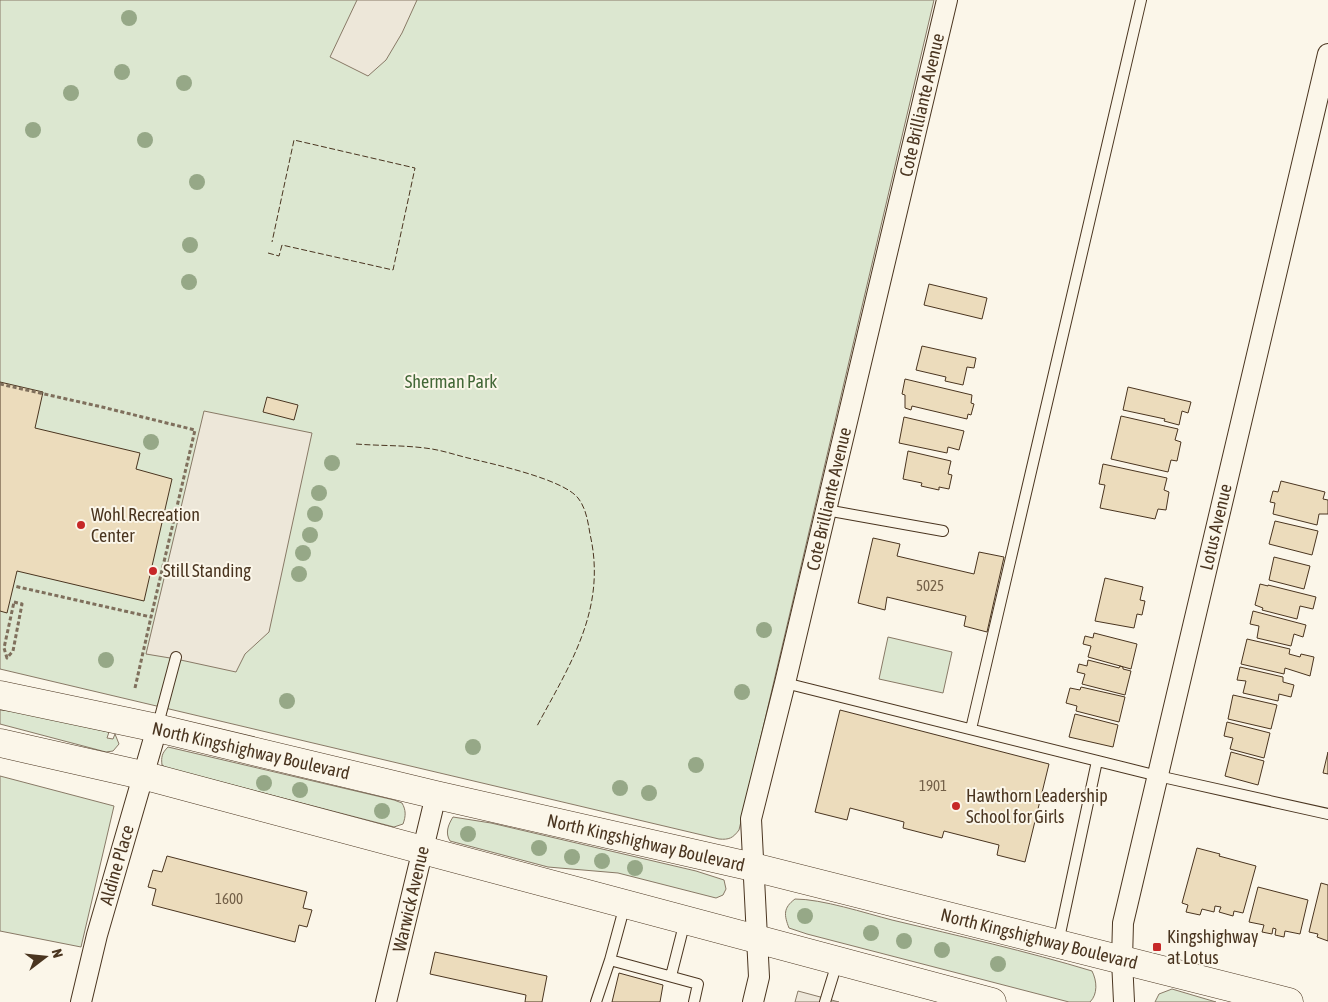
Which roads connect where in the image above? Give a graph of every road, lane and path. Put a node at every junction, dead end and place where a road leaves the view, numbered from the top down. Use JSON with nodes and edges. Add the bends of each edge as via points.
{"nodes":[{"id":1,"x":947,"y":0,"type":"edge"},
{"id":2,"x":1142,"y":0,"type":"edge"},
{"id":3,"x":1328,"y":54,"type":"edge"},
{"id":4,"x":0,"y":384,"type":"edge"},
{"id":5,"x":826,"y":510,"type":"junction"},
{"id":6,"x":943,"y":531,"type":"dead end"},
{"id":7,"x":14,"y":586,"type":"dead end"},
{"id":8,"x":20,"y":616,"type":"joint"},
{"id":9,"x":151,"y":617,"type":"junction"},
{"id":10,"x":176,"y":657,"type":"dead end"},
{"id":11,"x":785,"y":683,"type":"junction"},
{"id":12,"x":135,"y":688,"type":"dead end"},
{"id":13,"x":0,"y":694,"type":"edge"},
{"id":14,"x":157,"y":728,"type":"junction"},
{"id":15,"x":971,"y":729,"type":"junction"},
{"id":16,"x":0,"y":743,"type":"edge"},
{"id":17,"x":1097,"y":761,"type":"junction"},
{"id":18,"x":142,"y":775,"type":"junction"},
{"id":19,"x":1158,"y":776,"type":"junction"},
{"id":20,"x":436,"y":796,"type":"junction"},
{"id":21,"x":1328,"y":814,"type":"edge"},
{"id":22,"x":422,"y":851,"type":"junction"},
{"id":23,"x":753,"y":867,"type":"junction"},
{"id":24,"x":625,"y":905,"type":"junction"},
{"id":25,"x":685,"y":921,"type":"junction"},
{"id":26,"x":757,"y":940,"type":"junction"},
{"id":27,"x":1058,"y":944,"type":"junction"},
{"id":28,"x":610,"y":960,"type":"junction"},
{"id":29,"x":1122,"y":960,"type":"junction"},
{"id":30,"x":838,"y":962,"type":"junction"},
{"id":31,"x":671,"y":976,"type":"junction"},
{"id":32,"x":952,"y":997,"type":"edge"},
{"id":33,"x":81,"y":1002,"type":"edge"},
{"id":34,"x":386,"y":1002,"type":"edge"},
{"id":35,"x":596,"y":1002,"type":"edge"},
{"id":36,"x":694,"y":1002,"type":"edge"},
{"id":37,"x":753,"y":1002,"type":"edge"},
{"id":38,"x":825,"y":1002,"type":"edge"},
{"id":39,"x":992,"y":1002,"type":"edge"},
{"id":40,"x":1124,"y":1002,"type":"edge"},
{"id":41,"x":1288,"y":1002,"type":"edge"}],
"edges":[{"from":1,"to":5,"type":"street","name":"Cote Brilliante Avenue"},
{"from":2,"to":15,"type":"lane"},
{"from":3,"to":19,"type":"street","name":"Lotus Avenue"},
{"from":4,"to":9,"type":"path","via":[[195,430]]},
{"from":5,"to":6,"type":"lane"},
{"from":5,"to":11,"type":"street","name":"Cote Brilliante Avenue"},
{"from":7,"to":9,"type":"path"},
{"from":8,"to":8,"type":"path","via":[[22,604],[14,602],[4,648],[7,658],[13,651]]},
{"from":9,"to":12,"type":"path"},
{"from":10,"to":14,"type":"lane"},
{"from":11,"to":15,"type":"lane"},
{"from":11,"to":23,"type":"street","name":"Cote Brilliante Avenue","via":[[751,819]]},
{"from":13,"to":14,"type":"main road","name":"North Kingshighway Boulevard"},
{"from":14,"to":18,"type":"street","name":"Aldine Place"},
{"from":14,"to":20,"type":"main road","name":"North Kingshighway Boulevard"},
{"from":15,"to":17,"type":"lane"},
{"from":16,"to":18,"type":"main road"},
{"from":17,"to":19,"type":"lane"},
{"from":17,"to":27,"type":"lane"},
{"from":18,"to":22,"type":"main road"},
{"from":18,"to":33,"type":"street","name":"Aldine Place"},
{"from":19,"to":21,"type":"lane"},
{"from":19,"to":29,"type":"street","name":"Lotus Avenue","via":[[1123,923]]},
{"from":20,"to":22,"type":"street","name":"Warwick Avenue"},
{"from":20,"to":23,"type":"main road","name":"North Kingshighway Boulevard"},
{"from":22,"to":24,"type":"main road"},
{"from":22,"to":34,"type":"street","name":"Warwick Avenue"},
{"from":23,"to":26,"type":"street","name":"Cote Brilliante Avenue"},
{"from":23,"to":27,"type":"main road","name":"North Kingshighway Boulevard"},
{"from":24,"to":25,"type":"main road"},
{"from":24,"to":28,"type":"lane"},
{"from":25,"to":26,"type":"main road"},
{"from":25,"to":31,"type":"lane"},
{"from":26,"to":30,"type":"main road"},
{"from":26,"to":37,"type":"street","name":"Cote Brilliante Avenue","via":[[760,978]]},
{"from":27,"to":29,"type":"main road","name":"North Kingshighway Boulevard"},
{"from":28,"to":31,"type":"lane"},
{"from":28,"to":35,"type":"lane"},
{"from":29,"to":40,"type":"street","name":"Lotus Avenue"},
{"from":29,"to":41,"type":"main road","name":"North Kingshighway Boulevard"},
{"from":30,"to":32,"type":"main road"},
{"from":30,"to":38,"type":"lane"},
{"from":31,"to":36,"type":"lane","via":[[698,984]]},
{"from":32,"to":39,"type":"main road"}]}
